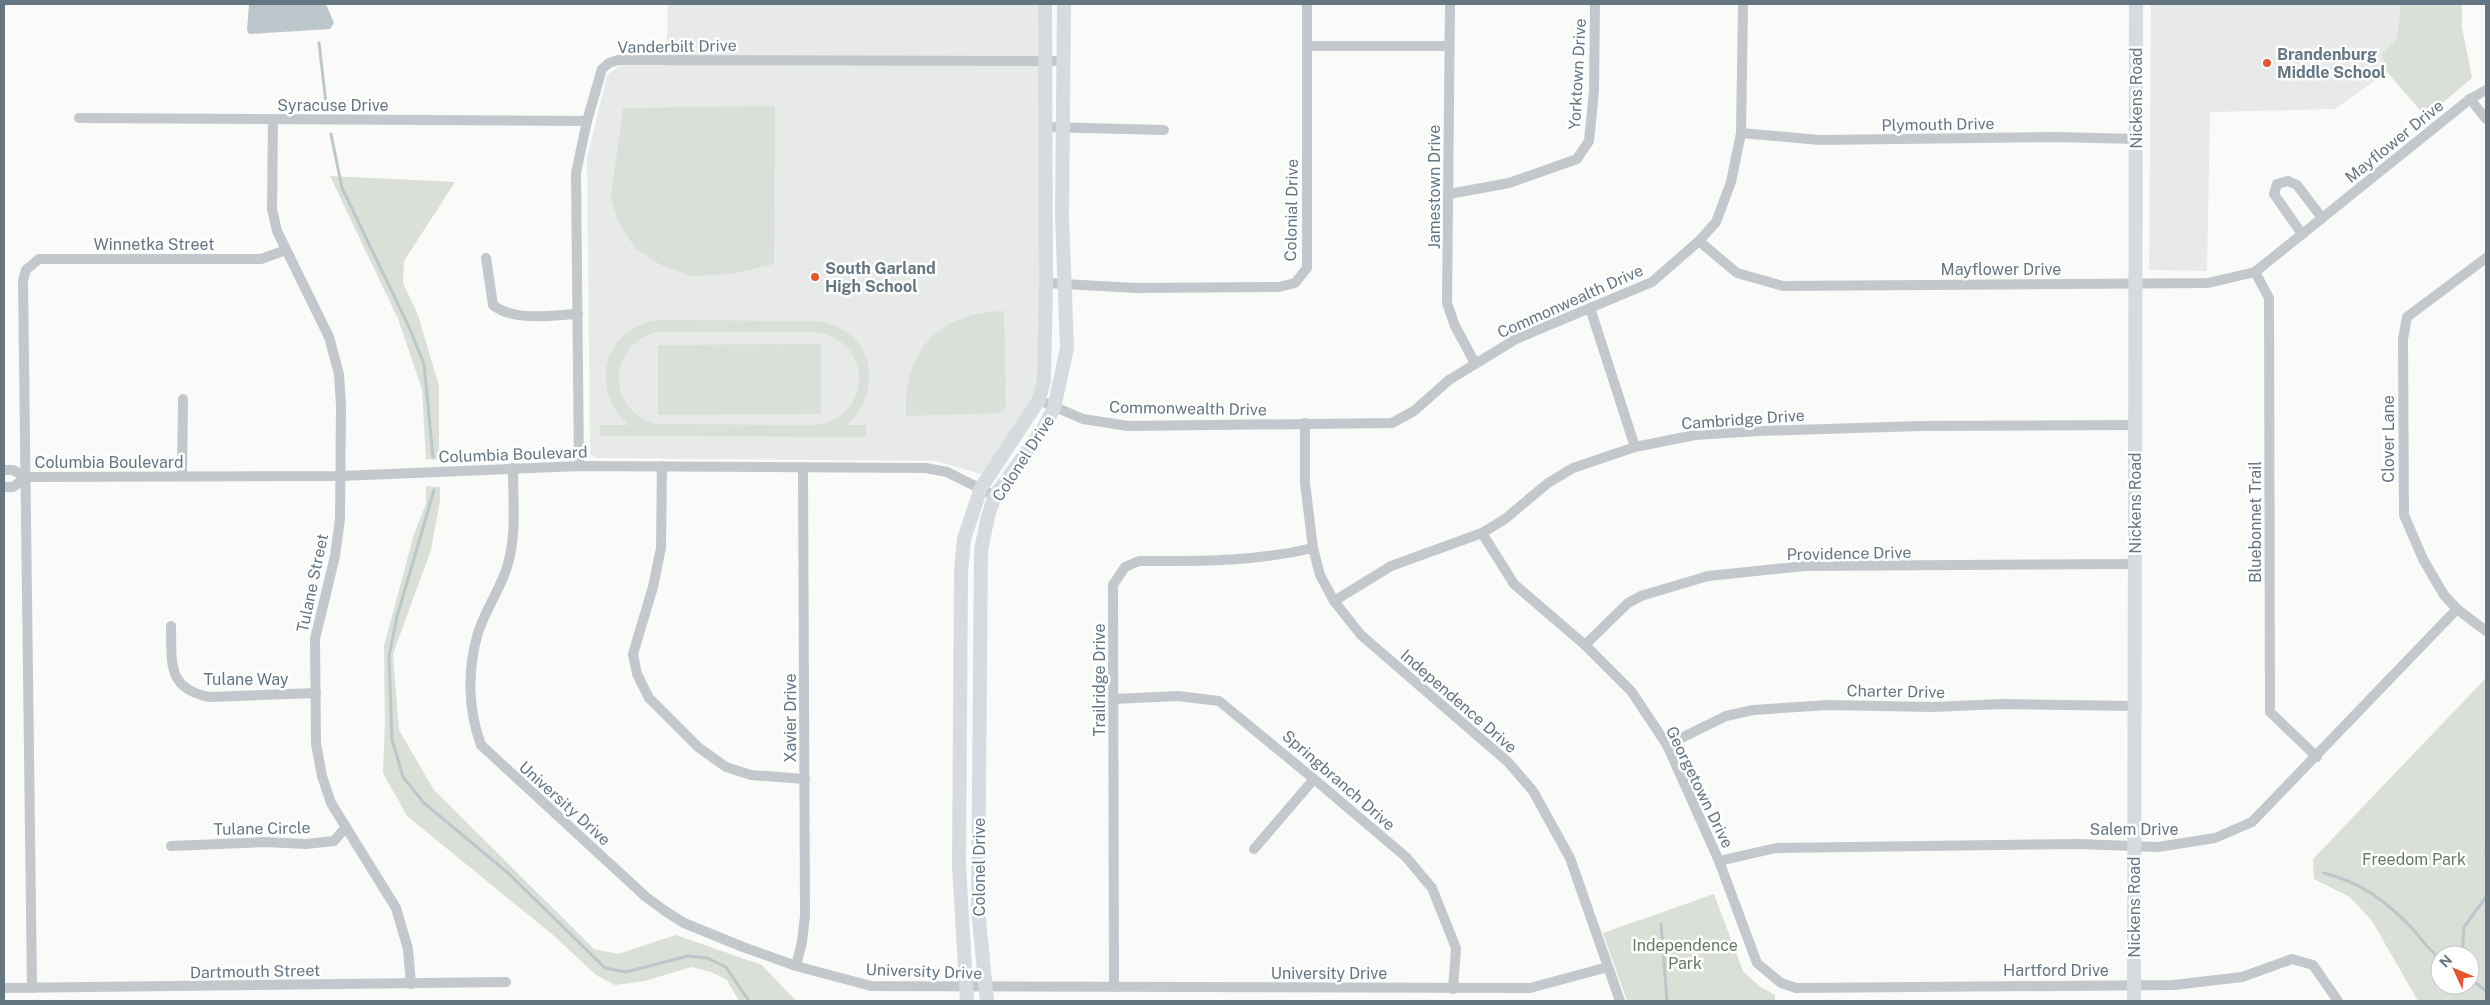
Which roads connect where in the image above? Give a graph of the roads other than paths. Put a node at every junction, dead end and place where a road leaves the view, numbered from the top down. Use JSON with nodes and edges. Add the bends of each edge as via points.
{"nodes":[{"id":1,"x":1045,"y":4,"type":"edge"},
{"id":2,"x":1064,"y":4,"type":"edge"},
{"id":3,"x":1307,"y":4,"type":"edge"},
{"id":4,"x":1450,"y":4,"type":"edge"},
{"id":5,"x":1595,"y":4,"type":"edge"},
{"id":6,"x":1743,"y":4,"type":"edge"},
{"id":7,"x":2136,"y":4,"type":"edge"},
{"id":8,"x":1307,"y":46,"type":"junction"},
{"id":9,"x":1449,"y":46,"type":"junction"},
{"id":10,"x":1044,"y":61,"type":"junction"},
{"id":11,"x":1064,"y":61,"type":"junction"},
{"id":12,"x":2486,"y":90,"type":"edge"},
{"id":13,"x":2470,"y":99,"type":"junction"},
{"id":14,"x":79,"y":118,"type":"dead end"},
{"id":15,"x":2486,"y":119,"type":"edge"},
{"id":16,"x":273,"y":120,"type":"junction"},
{"id":17,"x":587,"y":121,"type":"junction"},
{"id":18,"x":1045,"y":127,"type":"junction"},
{"id":19,"x":1063,"y":127,"type":"junction"},
{"id":20,"x":1164,"y":130,"type":"dead end"},
{"id":21,"x":1741,"y":133,"type":"junction"},
{"id":22,"x":2136,"y":139,"type":"junction"},
{"id":23,"x":1449,"y":194,"type":"junction"},
{"id":24,"x":2322,"y":218,"type":"junction"},
{"id":25,"x":2302,"y":234,"type":"junction"},
{"id":26,"x":1699,"y":241,"type":"junction"},
{"id":27,"x":286,"y":250,"type":"junction"},
{"id":28,"x":486,"y":258,"type":"dead end"},
{"id":29,"x":2486,"y":258,"type":"edge"},
{"id":30,"x":2255,"y":272,"type":"junction"},
{"id":31,"x":1046,"y":283,"type":"junction"},
{"id":32,"x":1066,"y":284,"type":"junction"},
{"id":33,"x":2136,"y":284,"type":"junction"},
{"id":34,"x":1590,"y":308,"type":"junction"},
{"id":35,"x":578,"y":314,"type":"junction"},
{"id":36,"x":1475,"y":363,"type":"junction"},
{"id":37,"x":183,"y":399,"type":"dead end"},
{"id":38,"x":1039,"y":400,"type":"junction"},
{"id":39,"x":1054,"y":408,"type":"junction"},
{"id":40,"x":1305,"y":423,"type":"junction"},
{"id":41,"x":2135,"y":425,"type":"junction"},
{"id":42,"x":1635,"y":447,"type":"junction"},
{"id":43,"x":579,"y":466,"type":"junction"},
{"id":44,"x":662,"y":466,"type":"junction"},
{"id":45,"x":513,"y":468,"type":"junction"},
{"id":46,"x":804,"y":468,"type":"junction"},
{"id":47,"x":4,"y":470,"type":"edge"},
{"id":48,"x":182,"y":476,"type":"junction"},
{"id":49,"x":341,"y":476,"type":"junction"},
{"id":50,"x":26,"y":477,"type":"junction"},
{"id":51,"x":4,"y":487,"type":"edge"},
{"id":52,"x":981,"y":488,"type":"junction"},
{"id":53,"x":995,"y":496,"type":"junction"},
{"id":54,"x":1482,"y":533,"type":"junction"},
{"id":55,"x":1313,"y":548,"type":"junction"},
{"id":56,"x":2134,"y":564,"type":"junction"},
{"id":57,"x":1334,"y":601,"type":"junction"},
{"id":58,"x":2457,"y":609,"type":"junction"},
{"id":59,"x":171,"y":626,"type":"dead end"},
{"id":60,"x":2486,"y":631,"type":"edge"},
{"id":61,"x":1585,"y":645,"type":"junction"},
{"id":62,"x":316,"y":693,"type":"junction"},
{"id":63,"x":1114,"y":699,"type":"junction"},
{"id":64,"x":2134,"y":706,"type":"junction"},
{"id":65,"x":1667,"y":745,"type":"junction"},
{"id":66,"x":2317,"y":757,"type":"junction"},
{"id":67,"x":805,"y":779,"type":"junction"},
{"id":68,"x":1314,"y":779,"type":"junction"},
{"id":69,"x":346,"y":827,"type":"junction"},
{"id":70,"x":2134,"y":845,"type":"junction"},
{"id":71,"x":171,"y":846,"type":"dead end"},
{"id":72,"x":1254,"y":849,"type":"dead end"},
{"id":73,"x":1719,"y":861,"type":"junction"},
{"id":74,"x":796,"y":966,"type":"junction"},
{"id":75,"x":1608,"y":968,"type":"junction"},
{"id":76,"x":506,"y":982,"type":"dead end"},
{"id":77,"x":1781,"y":983,"type":"joint"},
{"id":78,"x":412,"y":984,"type":"junction"},
{"id":79,"x":2134,"y":984,"type":"junction"},
{"id":80,"x":1114,"y":987,"type":"junction"},
{"id":81,"x":4,"y":988,"type":"edge"},
{"id":82,"x":32,"y":988,"type":"junction"},
{"id":83,"x":1453,"y":989,"type":"junction"},
{"id":84,"x":967,"y":994,"type":"edge"},
{"id":85,"x":987,"y":995,"type":"edge"},
{"id":86,"x":1620,"y":1001,"type":"edge"},
{"id":87,"x":2134,"y":1001,"type":"edge"},
{"id":88,"x":2338,"y":1001,"type":"edge"}],
"edges":[{"from":1,"to":10,"type":"street","name":"Colonel Drive"},
{"from":2,"to":11,"type":"street","name":"Colonel Drive"},
{"from":3,"to":8,"type":"street","name":"Colonial Drive"},
{"from":4,"to":9,"type":"street","name":"Jamestown Drive"},
{"from":5,"to":23,"type":"street","name":"Yorktown Drive","via":[[1592,107],[1588,141],[1577,159],[1509,183]]},
{"from":6,"to":21,"type":"street","name":"Commonwealth Drive"},
{"from":7,"to":22,"type":"street","name":"Nickens Road"},
{"from":8,"to":9,"type":"street"},
{"from":8,"to":32,"type":"street","name":"Colonial Drive","via":[[1307,268],[1295,283],[1279,287],[1136,288]]},
{"from":9,"to":23,"type":"street","name":"Jamestown Drive"},
{"from":10,"to":11,"type":"street","name":"Vanderbilt Drive"},
{"from":10,"to":17,"type":"street","name":"Vanderbilt Drive","via":[[618,60],[602,70]]},
{"from":10,"to":18,"type":"street","name":"Colonel Drive"},
{"from":11,"to":19,"type":"street","name":"Colonel Drive"},
{"from":12,"to":13,"type":"street","name":"Mayflower Drive"},
{"from":13,"to":15,"type":"street"},
{"from":13,"to":24,"type":"street","name":"Mayflower Drive"},
{"from":14,"to":16,"type":"street","name":"Syracuse Drive"},
{"from":16,"to":17,"type":"street","name":"Syracuse Drive"},
{"from":16,"to":27,"type":"street","name":"Tulane Street","via":[[272,209]]},
{"from":17,"to":35,"type":"street","name":"Vanderbilt Drive","via":[[576,173]]},
{"from":18,"to":19,"type":"street"},
{"from":18,"to":31,"type":"street","name":"Colonel Drive"},
{"from":19,"to":20,"type":"street"},
{"from":19,"to":32,"type":"street","name":"Colonel Drive","via":[[1062,218]]},
{"from":21,"to":22,"type":"street","name":"Plymouth Drive","via":[[1820,140]]},
{"from":21,"to":26,"type":"street","name":"Commonwealth Drive","via":[[1731,182],[1716,222]]},
{"from":22,"to":33,"type":"street","name":"Nickens Road"},
{"from":23,"to":36,"type":"street","name":"Jamestown Drive","via":[[1447,303]]},
{"from":24,"to":25,"type":"street","name":"Mayflower Drive"},
{"from":24,"to":25,"type":"street","via":[[2296,185],[2288,181],[2277,184],[2274,194]]},
{"from":25,"to":30,"type":"street","name":"Mayflower Drive"},
{"from":26,"to":33,"type":"street","name":"Mayflower Drive","via":[[1737,273],[1783,286]]},
{"from":26,"to":34,"type":"street","name":"Commonwealth Drive","via":[[1652,282]]},
{"from":27,"to":49,"type":"street","name":"Tulane Street","via":[[329,337],[339,374]]},
{"from":27,"to":50,"type":"street","name":"Winnetka Street","via":[[260,259],[39,259],[26,270],[23,281]]},
{"from":28,"to":35,"type":"street","via":[[493,305],[502,312],[519,315]]},
{"from":29,"to":58,"type":"street","name":"Clover Lane","via":[[2407,317],[2403,339],[2404,515],[2428,566]]},
{"from":30,"to":33,"type":"street","name":"Mayflower Drive","via":[[2208,283]]},
{"from":30,"to":66,"type":"street","name":"Bluebonnet Trail","via":[[2269,298],[2270,712]]},
{"from":31,"to":32,"type":"street","name":"Colonial Drive"},
{"from":31,"to":38,"type":"street","name":"Colonel Drive","via":[[1044,380]]},
{"from":32,"to":39,"type":"street","name":"Colonel Drive","via":[[1067,348]]},
{"from":33,"to":41,"type":"street","name":"Nickens Road"},
{"from":34,"to":36,"type":"street","name":"Commonwealth Drive","via":[[1516,339]]},
{"from":34,"to":42,"type":"street"},
{"from":35,"to":43,"type":"street","name":"Vanderbilt Drive"},
{"from":36,"to":40,"type":"street","name":"Commonwealth Drive","via":[[1449,380],[1414,411],[1392,423]]},
{"from":37,"to":48,"type":"street"},
{"from":38,"to":39,"type":"street","name":"Commonwealth Drive"},
{"from":38,"to":52,"type":"street","name":"Colonel Drive"},
{"from":39,"to":40,"type":"street","name":"Commonwealth Drive","via":[[1083,419],[1128,426]]},
{"from":39,"to":53,"type":"street","name":"Colonel Drive","via":[[1043,429]]},
{"from":40,"to":55,"type":"street","name":"Independence Drive","via":[[1305,482]]},
{"from":41,"to":42,"type":"street","name":"Cambridge Drive","via":[[1759,431],[1695,435]]},
{"from":41,"to":56,"type":"street","name":"Nickens Road"},
{"from":42,"to":54,"type":"street","name":"Cambridge Drive","via":[[1574,468],[1548,483],[1505,519]]},
{"from":43,"to":44,"type":"street","name":"Columbia Boulevard"},
{"from":43,"to":45,"type":"street","name":"Columbia Boulevard"},
{"from":44,"to":46,"type":"street","name":"Columbia Boulevard"},
{"from":44,"to":67,"type":"street","via":[[661,548],[633,654],[637,674],[649,698],[698,747],[726,767],[752,775]]},
{"from":45,"to":49,"type":"street","name":"Columbia Boulevard"},
{"from":45,"to":74,"type":"street","name":"University Drive","via":[[513,542],[507,566],[478,632],[470,692],[474,728],[481,745],[665,911],[684,923]]},
{"from":46,"to":52,"type":"street","name":"Columbia Boulevard","via":[[926,468],[948,472]]},
{"from":46,"to":67,"type":"street","name":"Xavier Drive"},
{"from":47,"to":50,"type":"street","name":"Columbia Boulevard","via":[[13,470]]},
{"from":48,"to":49,"type":"street","name":"Columbia Boulevard"},
{"from":48,"to":50,"type":"street","name":"Columbia Boulevard"},
{"from":49,"to":62,"type":"street","name":"Tulane Street","via":[[335,556],[315,639]]},
{"from":50,"to":51,"type":"street","name":"Columbia Boulevard","via":[[13,487]]},
{"from":50,"to":82,"type":"street"},
{"from":52,"to":53,"type":"street","name":"Columbia Boulevard"},
{"from":52,"to":84,"type":"street","name":"Colonel Drive","via":[[964,539],[961,572],[959,866]]},
{"from":53,"to":85,"type":"street","name":"Colonel Drive","via":[[981,550],[979,584],[978,910]]},
{"from":54,"to":57,"type":"street","name":"Cambridge Drive","via":[[1392,566]]},
{"from":54,"to":61,"type":"street","name":"Georgetown Drive","via":[[1514,584]]},
{"from":55,"to":57,"type":"street","name":"Independence Drive","via":[[1320,575]]},
{"from":55,"to":63,"type":"street","name":"Trailridge Drive","via":[[1245,560],[1139,561],[1125,567],[1113,585]]},
{"from":56,"to":61,"type":"street","name":"Providence Drive","via":[[1805,566],[1708,576],[1628,603]]},
{"from":56,"to":64,"type":"street","name":"Nickens Road"},
{"from":57,"to":75,"type":"street","name":"Independence Drive","via":[[1361,636],[1508,762],[1533,791],[1570,858]]},
{"from":58,"to":60,"type":"street","name":"Clover Lane"},
{"from":58,"to":66,"type":"street","name":"Salem Drive"},
{"from":59,"to":62,"type":"street","name":"Tulane Way","via":[[172,668],[178,681],[193,694],[210,697]]},
{"from":61,"to":65,"type":"street","name":"Georgetown Drive","via":[[1631,692]]},
{"from":62,"to":69,"type":"street","name":"Tulane Street","via":[[316,744],[322,776],[331,803]]},
{"from":63,"to":68,"type":"street","name":"Springbranch Drive","via":[[1178,696],[1219,701]]},
{"from":63,"to":80,"type":"street","name":"Trailridge Drive"},
{"from":64,"to":65,"type":"street","name":"Charter Drive","via":[[1828,705],[1753,710],[1726,716]]},
{"from":64,"to":70,"type":"street","name":"Nickens Road"},
{"from":65,"to":73,"type":"street","name":"Georgetown Drive"},
{"from":66,"to":70,"type":"street","name":"Salem Drive","via":[[2252,822],[2215,838],[2192,843],[2158,847]]},
{"from":67,"to":74,"type":"street","name":"Xavier Drive","via":[[805,916]]},
{"from":68,"to":72,"type":"street"},
{"from":68,"to":83,"type":"street","name":"Springbranch Drive","via":[[1406,857],[1432,888],[1456,948]]},
{"from":69,"to":71,"type":"street","name":"Tulane Circle","via":[[334,841]]},
{"from":69,"to":78,"type":"street","name":"Tulane Street","via":[[396,908],[408,949]]},
{"from":70,"to":73,"type":"street","name":"Salem Drive","via":[[1776,848]]},
{"from":70,"to":79,"type":"street","name":"Nickens Road"},
{"from":73,"to":77,"type":"street","name":"Georgetown Drive","via":[[1756,963]]},
{"from":74,"to":84,"type":"street","name":"University Drive","via":[[871,986]]},
{"from":75,"to":83,"type":"street","name":"University Drive","via":[[1530,988]]},
{"from":75,"to":86,"type":"street","name":"Independence Drive"},
{"from":76,"to":78,"type":"street","name":"Dartmouth Street"},
{"from":77,"to":79,"type":"street","name":"Hartford Drive","via":[[1796,988]]},
{"from":78,"to":82,"type":"street","name":"Dartmouth Street"},
{"from":79,"to":87,"type":"street","name":"Nickens Road"},
{"from":79,"to":88,"type":"street","name":"Hartford Drive","via":[[2174,985],[2242,977],[2292,959],[2313,965]]},
{"from":80,"to":83,"type":"street","name":"University Drive"},
{"from":80,"to":85,"type":"street","name":"University Drive"},
{"from":81,"to":82,"type":"street","name":"Dartmouth Street"},
{"from":84,"to":85,"type":"street","name":"University Drive"}]}
